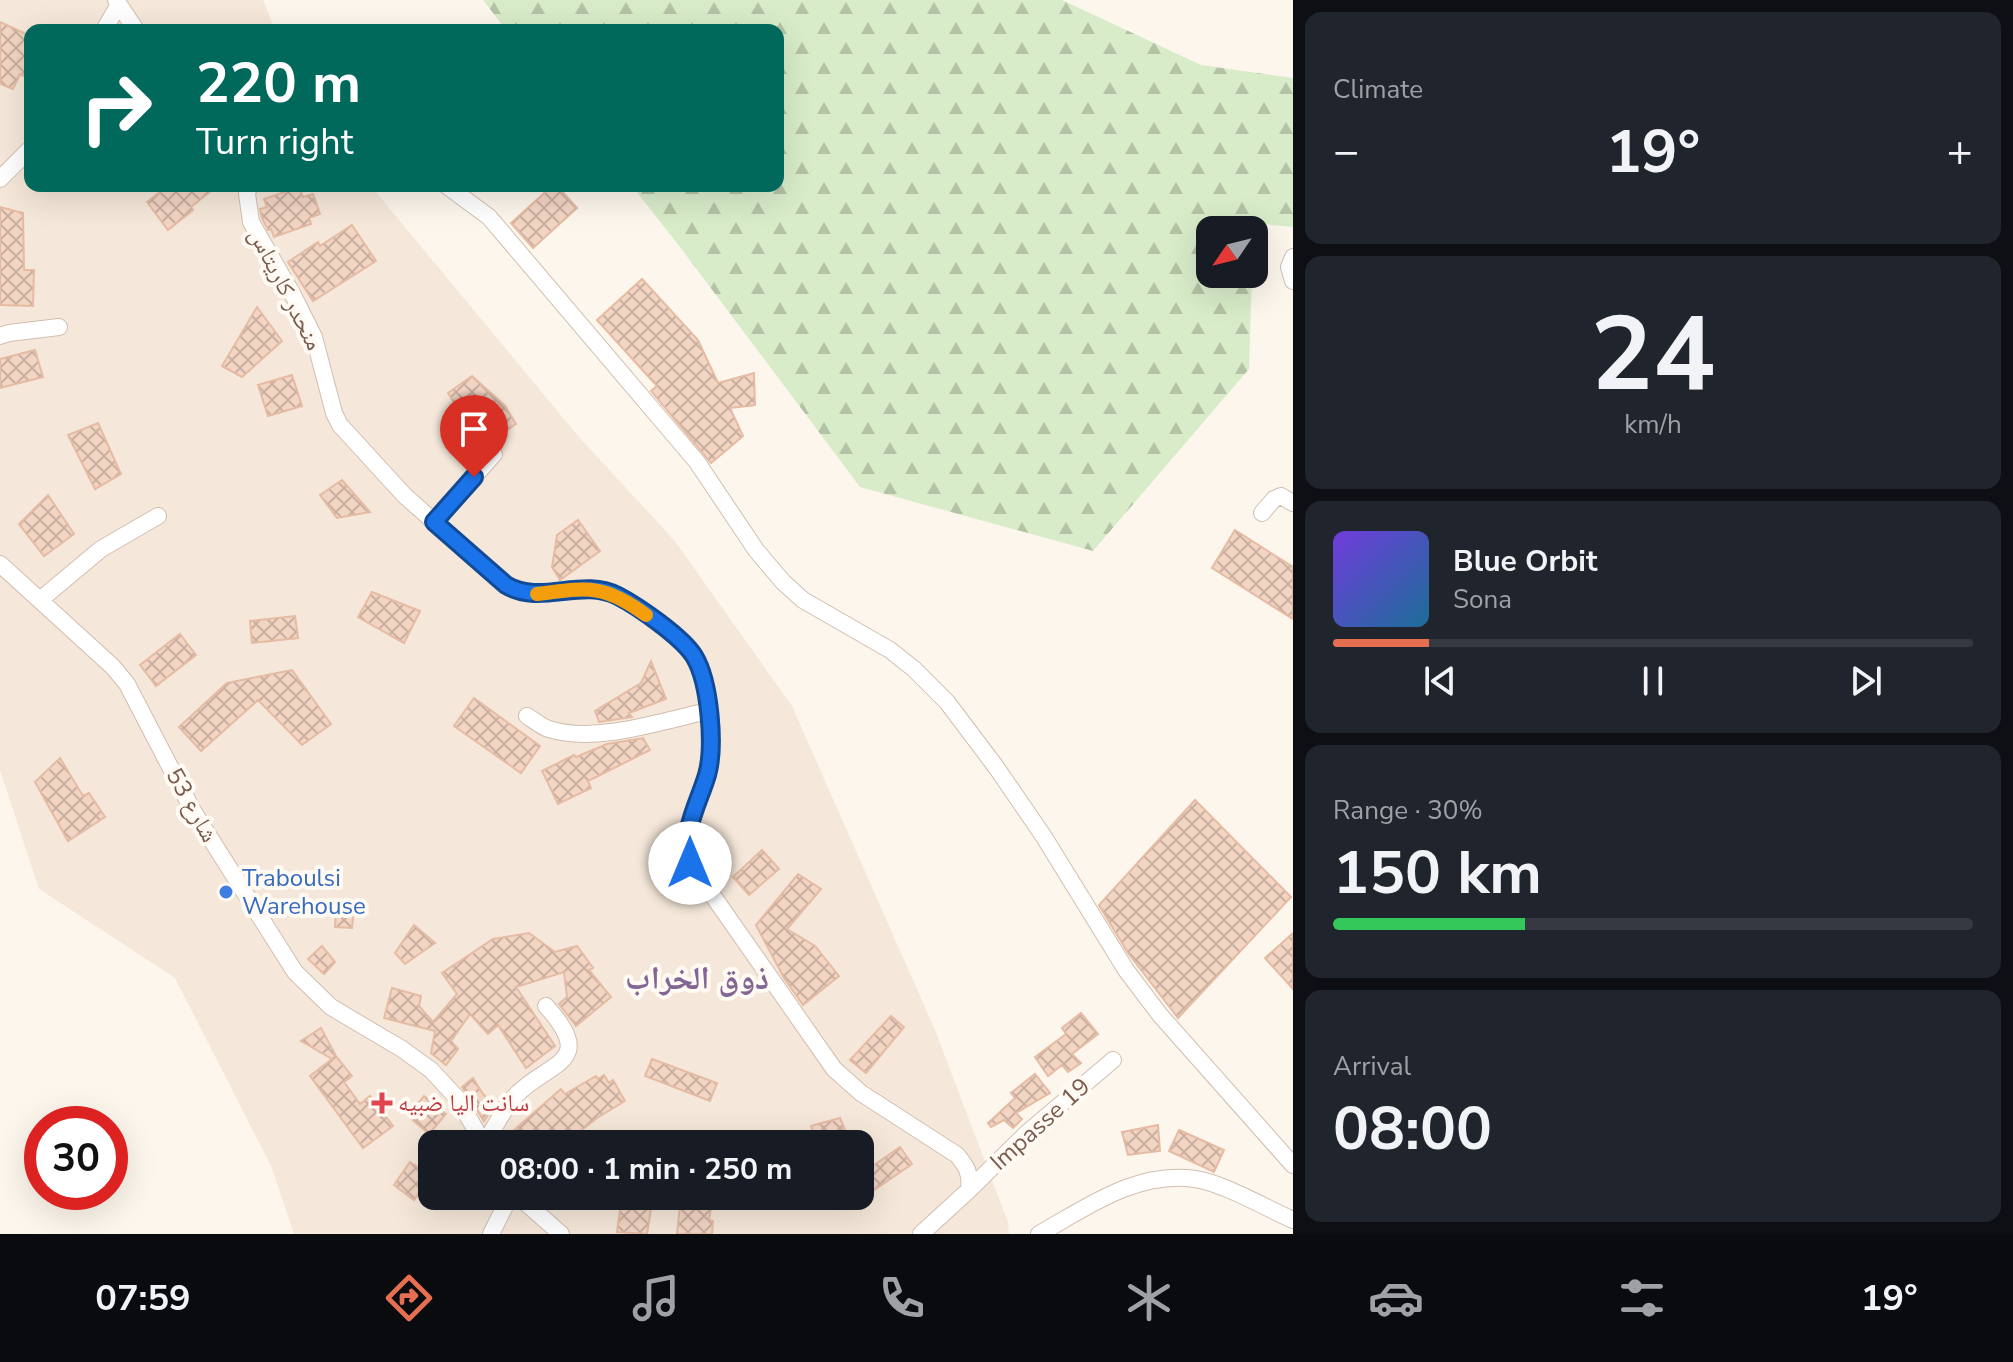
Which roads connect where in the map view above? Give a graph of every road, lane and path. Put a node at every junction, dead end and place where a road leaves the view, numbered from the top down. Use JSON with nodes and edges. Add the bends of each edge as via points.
{"nodes":[{"id":1,"x":117,"y":3,"type":"edge"},
{"id":2,"x":107,"y":24,"type":"edge"},
{"id":3,"x":132,"y":24,"type":"edge"},
{"id":4,"x":24,"y":155,"type":"edge"},
{"id":5,"x":0,"y":179,"type":"edge"},
{"id":6,"x":248,"y":192,"type":"edge"},
{"id":7,"x":455,"y":192,"type":"edge"},
{"id":8,"x":1293,"y":257,"type":"edge"},
{"id":9,"x":1293,"y":281,"type":"edge"},
{"id":10,"x":59,"y":327,"type":"dead end"},
{"id":11,"x":0,"y":336,"type":"edge"},
{"id":12,"x":494,"y":454,"type":"dead end"},
{"id":13,"x":1293,"y":503,"type":"edge"},
{"id":14,"x":1262,"y":513,"type":"dead end"},
{"id":15,"x":158,"y":516,"type":"dead end"},
{"id":16,"x":434,"y":522,"type":"junction"},
{"id":17,"x":0,"y":564,"type":"edge"},
{"id":18,"x":40,"y":600,"type":"junction"},
{"id":19,"x":708,"y":711,"type":"junction"},
{"id":20,"x":527,"y":716,"type":"dead end"},
{"id":21,"x":546,"y":1006,"type":"dead end"},
{"id":22,"x":1113,"y":1060,"type":"dead end"},
{"id":23,"x":476,"y":1130,"type":"edge"},
{"id":24,"x":493,"y":1130,"type":"edge"},
{"id":25,"x":1293,"y":1165,"type":"edge"},
{"id":26,"x":969,"y":1190,"type":"junction"},
{"id":27,"x":503,"y":1210,"type":"edge"},
{"id":28,"x":534,"y":1210,"type":"edge"},
{"id":29,"x":1293,"y":1220,"type":"edge"},
{"id":30,"x":491,"y":1234,"type":"edge"},
{"id":31,"x":561,"y":1234,"type":"edge"},
{"id":32,"x":921,"y":1234,"type":"edge"},
{"id":33,"x":1039,"y":1234,"type":"edge"}],
"edges":[{"from":1,"to":2,"type":"street"},
{"from":1,"to":3,"type":"street"},
{"from":4,"to":5,"type":"street"},
{"from":6,"to":16,"type":"street","name":"منحدر كاريتاس","via":[[251,222],[314,337],[340,425]]},
{"from":7,"to":25,"type":"street","via":[[489,217],[667,426],[783,582],[803,600],[890,650],[947,702],[1044,837],[1126,970]]},
{"from":8,"to":9,"type":"street"},
{"from":10,"to":11,"type":"street"},
{"from":12,"to":16,"type":"street"},
{"from":13,"to":14,"type":"street","via":[[1277,497]]},
{"from":15,"to":18,"type":"street","via":[[101,549]]},
{"from":16,"to":19,"type":"street","name":"منحدر كاريتاس","via":[[517,592],[589,589],[631,604],[694,655]]},
{"from":17,"to":18,"type":"street","name":"شارع 53"},
{"from":18,"to":23,"type":"street","name":"شارع 53","via":[[127,684],[193,811],[295,972],[331,1007],[431,1070],[457,1098]]},
{"from":19,"to":20,"type":"street","via":[[601,734],[547,729]]},
{"from":19,"to":26,"type":"street","name":"منحدر كاريتاس","via":[[712,754],[687,834],[690,863],[834,1069],[861,1093],[957,1155],[969,1171]]},
{"from":21,"to":24,"type":"street","via":[[566,1034],[564,1061],[513,1098]]},
{"from":22,"to":26,"type":"street","name":"Impasse 19"},
{"from":26,"to":32,"type":"street"},
{"from":27,"to":30,"type":"street"},
{"from":28,"to":31,"type":"street"},
{"from":29,"to":33,"type":"street","via":[[1214,1184],[1164,1177],[1102,1199]]}]}
